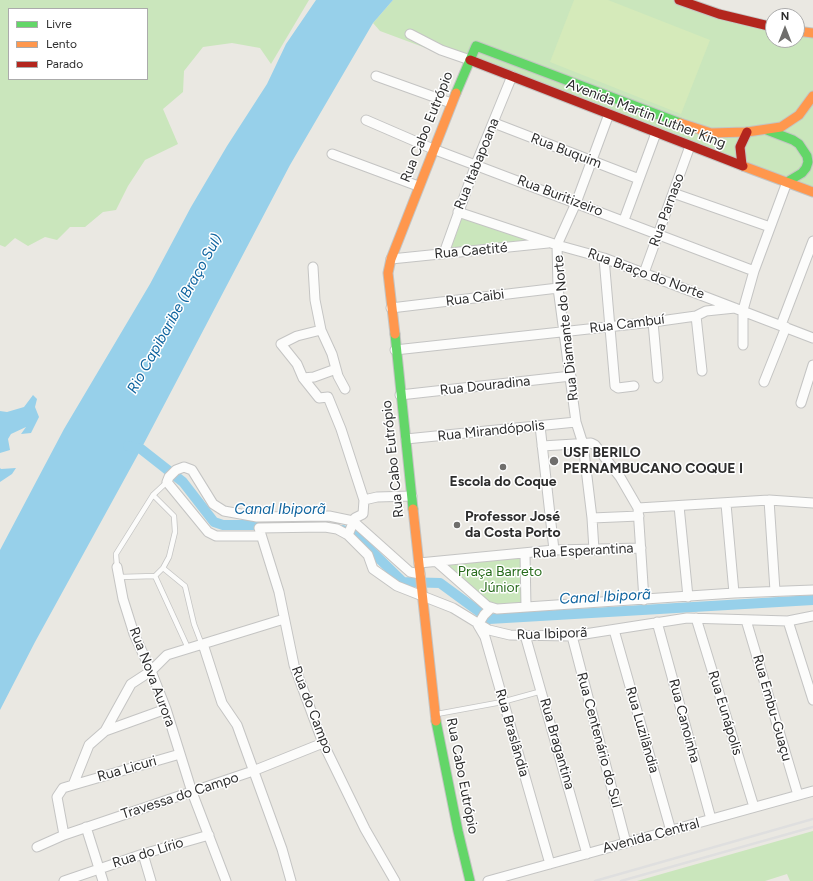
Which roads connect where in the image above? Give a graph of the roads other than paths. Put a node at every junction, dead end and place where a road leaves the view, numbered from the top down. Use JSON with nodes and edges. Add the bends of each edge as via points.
{"nodes":[{"id":1,"x":679,"y":0,"type":"edge"},
{"id":2,"x":765,"y":25,"type":"edge"},
{"id":3,"x":410,"y":34,"type":"dead end"},
{"id":4,"x":476,"y":46,"type":"joint"},
{"id":5,"x":470,"y":60,"type":"junction"},
{"id":6,"x":376,"y":76,"type":"dead end"},
{"id":7,"x":512,"y":76,"type":"junction"},
{"id":8,"x":813,"y":96,"type":"edge"},
{"id":9,"x":451,"y":103,"type":"junction"},
{"id":10,"x":609,"y":114,"type":"junction"},
{"id":11,"x":366,"y":120,"type":"dead end"},
{"id":12,"x":494,"y":123,"type":"junction"},
{"id":13,"x":767,"y":130,"type":"junction"},
{"id":14,"x":747,"y":132,"type":"junction"},
{"id":15,"x":656,"y":133,"type":"junction"},
{"id":16,"x":690,"y":146,"type":"junction"},
{"id":17,"x":433,"y":149,"type":"junction"},
{"id":18,"x":332,"y":154,"type":"dead end"},
{"id":19,"x":592,"y":162,"type":"junction"},
{"id":20,"x":476,"y":164,"type":"junction"},
{"id":21,"x":742,"y":166,"type":"junction"},
{"id":22,"x":639,"y":179,"type":"junction"},
{"id":23,"x":787,"y":182,"type":"junction"},
{"id":24,"x":418,"y":186,"type":"junction"},
{"id":25,"x":813,"y":192,"type":"edge"},
{"id":26,"x":673,"y":193,"type":"junction"},
{"id":27,"x":576,"y":203,"type":"junction"},
{"id":28,"x":458,"y":212,"type":"junction"},
{"id":29,"x":624,"y":220,"type":"junction"},
{"id":30,"x":770,"y":227,"type":"junction"},
{"id":31,"x":658,"y":233,"type":"junction"},
{"id":32,"x":813,"y":241,"type":"edge"},
{"id":33,"x":555,"y":244,"type":"junction"},
{"id":34,"x":444,"y":253,"type":"junction"},
{"id":35,"x":604,"y":258,"type":"junction"},
{"id":36,"x":390,"y":259,"type":"junction"},
{"id":37,"x":313,"y":267,"type":"dead end"},
{"id":38,"x":754,"y":271,"type":"junction"},
{"id":39,"x":644,"y":273,"type":"junction"},
{"id":40,"x":558,"y":288,"type":"junction"},
{"id":41,"x":391,"y":308,"type":"junction"},
{"id":42,"x":741,"y":309,"type":"junction"},
{"id":43,"x":696,"y":316,"type":"junction"},
{"id":44,"x":653,"y":322,"type":"junction"},
{"id":45,"x":609,"y":326,"type":"junction"},
{"id":46,"x":784,"y":326,"type":"junction"},
{"id":47,"x":321,"y":330,"type":"junction"},
{"id":48,"x":564,"y":332,"type":"junction"},
{"id":49,"x":813,"y":338,"type":"edge"},
{"id":50,"x":743,"y":345,"type":"dead end"},
{"id":51,"x":396,"y":350,"type":"junction"},
{"id":52,"x":813,"y":365,"type":"edge"},
{"id":53,"x":336,"y":369,"type":"junction"},
{"id":54,"x":702,"y":371,"type":"dead end"},
{"id":55,"x":570,"y":376,"type":"junction"},
{"id":56,"x":303,"y":378,"type":"junction"},
{"id":57,"x":658,"y":378,"type":"dead end"},
{"id":58,"x":764,"y":382,"type":"dead end"},
{"id":59,"x":634,"y":386,"type":"dead end"},
{"id":60,"x":345,"y":389,"type":"dead end"},
{"id":61,"x":400,"y":395,"type":"junction"},
{"id":62,"x":801,"y":403,"type":"dead end"},
{"id":63,"x":576,"y":422,"type":"junction"},
{"id":64,"x":540,"y":426,"type":"junction"},
{"id":65,"x":406,"y":439,"type":"junction"},
{"id":66,"x":587,"y":443,"type":"junction"},
{"id":67,"x":542,"y":446,"type":"junction"},
{"id":68,"x":168,"y":479,"type":"junction"},
{"id":69,"x":153,"y":496,"type":"junction"},
{"id":70,"x":412,"y":496,"type":"junction"},
{"id":71,"x":364,"y":500,"type":"junction"},
{"id":72,"x":769,"y":500,"type":"junction"},
{"id":73,"x":813,"y":503,"type":"edge"},
{"id":74,"x":726,"y":504,"type":"junction"},
{"id":75,"x":679,"y":506,"type":"junction"},
{"id":76,"x":638,"y":512,"type":"junction"},
{"id":77,"x":592,"y":518,"type":"junction"},
{"id":78,"x":352,"y":523,"type":"junction"},
{"id":79,"x":260,"y":532,"type":"junction"},
{"id":80,"x":348,"y":534,"type":"junction"},
{"id":81,"x":641,"y":548,"type":"junction"},
{"id":82,"x":554,"y":550,"type":"junction"},
{"id":83,"x":594,"y":550,"type":"junction"},
{"id":84,"x":525,"y":554,"type":"junction"},
{"id":85,"x":436,"y":562,"type":"junction"},
{"id":86,"x":419,"y":564,"type":"junction"},
{"id":87,"x":116,"y":567,"type":"joint"},
{"id":88,"x":163,"y":568,"type":"junction"},
{"id":89,"x":420,"y":574,"type":"junction"},
{"id":90,"x":154,"y":576,"type":"junction"},
{"id":91,"x":120,"y":577,"type":"junction"},
{"id":92,"x":813,"y":590,"type":"edge"},
{"id":93,"x":775,"y":591,"type":"junction"},
{"id":94,"x":734,"y":593,"type":"junction"},
{"id":95,"x":422,"y":596,"type":"junction"},
{"id":96,"x":688,"y":597,"type":"junction"},
{"id":97,"x":644,"y":600,"type":"junction"},
{"id":98,"x":526,"y":607,"type":"junction"},
{"id":99,"x":492,"y":608,"type":"junction"},
{"id":100,"x":813,"y":616,"type":"edge"},
{"id":101,"x":696,"y":618,"type":"junction"},
{"id":102,"x":284,"y":619,"type":"junction"},
{"id":103,"x":746,"y":620,"type":"junction"},
{"id":104,"x":788,"y":621,"type":"junction"},
{"id":105,"x":656,"y":622,"type":"junction"},
{"id":106,"x":478,"y":625,"type":"junction"},
{"id":107,"x":614,"y":630,"type":"junction"},
{"id":108,"x":525,"y":635,"type":"junction"},
{"id":109,"x":572,"y":636,"type":"junction"},
{"id":110,"x":203,"y":644,"type":"junction"},
{"id":111,"x":188,"y":649,"type":"junction"},
{"id":112,"x":151,"y":671,"type":"junction"},
{"id":113,"x":542,"y":691,"type":"junction"},
{"id":114,"x":813,"y":700,"type":"edge"},
{"id":115,"x":502,"y":702,"type":"junction"},
{"id":116,"x":166,"y":709,"type":"junction"},
{"id":117,"x":435,"y":714,"type":"junction"},
{"id":118,"x":105,"y":732,"type":"junction"},
{"id":119,"x":323,"y":743,"type":"junction"},
{"id":120,"x":180,"y":754,"type":"junction"},
{"id":121,"x":253,"y":772,"type":"junction"},
{"id":122,"x":73,"y":785,"type":"junction"},
{"id":123,"x":813,"y":791,"type":"edge"},
{"id":124,"x":192,"y":792,"type":"junction"},
{"id":125,"x":798,"y":795,"type":"junction"},
{"id":126,"x":754,"y":807,"type":"junction"},
{"id":127,"x":711,"y":819,"type":"junction"},
{"id":128,"x":86,"y":827,"type":"junction"},
{"id":129,"x":671,"y":830,"type":"junction"},
{"id":130,"x":64,"y":835,"type":"junction"},
{"id":131,"x":209,"y":835,"type":"junction"},
{"id":132,"x":626,"y":843,"type":"junction"},
{"id":133,"x":37,"y":847,"type":"dead end"},
{"id":134,"x":143,"y":854,"type":"junction"},
{"id":135,"x":587,"y":854,"type":"junction"},
{"id":136,"x":550,"y":864,"type":"junction"},
{"id":137,"x":99,"y":869,"type":"junction"},
{"id":138,"x":64,"y":881,"type":"edge"},
{"id":139,"x":103,"y":881,"type":"edge"},
{"id":140,"x":151,"y":881,"type":"edge"},
{"id":141,"x":226,"y":881,"type":"edge"},
{"id":142,"x":292,"y":881,"type":"edge"},
{"id":143,"x":395,"y":881,"type":"edge"},
{"id":144,"x":470,"y":881,"type":"edge"},
{"id":145,"x":488,"y":881,"type":"edge"}],
"edges":[{"from":1,"to":2,"type":"street","via":[[719,14]]},
{"from":3,"to":5,"type":"street","via":[[441,50]]},
{"from":4,"to":5,"type":"street","name":"Rua Cabo Eutrópio"},
{"from":4,"to":14,"type":"street","name":"Avenida Martin Luther King","via":[[699,130],[719,134]]},
{"from":5,"to":7,"type":"street","name":"Avenida Martin Luther King"},
{"from":5,"to":9,"type":"street","name":"Rua Cabo Eutrópio"},
{"from":6,"to":9,"type":"street"},
{"from":7,"to":10,"type":"street","name":"Avenida Martin Luther King"},
{"from":7,"to":12,"type":"street","name":"Rua Itabapoana"},
{"from":8,"to":13,"type":"street","name":"Avenida Martin Luther King","via":[[805,109],[788,124]]},
{"from":9,"to":17,"type":"street","name":"Rua Cabo Eutrópio"},
{"from":10,"to":15,"type":"street","name":"Avenida Martin Luther King"},
{"from":10,"to":19,"type":"street","name":"Rua Diamante do Norte"},
{"from":11,"to":17,"type":"street","name":"Rua Buritizeiro"},
{"from":12,"to":19,"type":"street","name":"Rua Buquim"},
{"from":12,"to":20,"type":"street","name":"Rua Itabapoana"},
{"from":13,"to":14,"type":"street","name":"Avenida Martin Luther King"},
{"from":13,"to":23,"type":"street","via":[[793,140],[807,156],[806,168]]},
{"from":14,"to":21,"type":"street","via":[[740,147]]},
{"from":15,"to":16,"type":"street","name":"Avenida Martin Luther King"},
{"from":15,"to":22,"type":"street"},
{"from":16,"to":21,"type":"street","name":"Avenida Martin Luther King"},
{"from":16,"to":26,"type":"street","name":"Rua Parnaso"},
{"from":17,"to":20,"type":"street","name":"Rua Buritizeiro"},
{"from":17,"to":24,"type":"street","name":"Rua Cabo Eutrópio"},
{"from":18,"to":24,"type":"street"},
{"from":19,"to":22,"type":"street","name":"Rua Buquim"},
{"from":19,"to":27,"type":"street","name":"Rua Diamante do Norte"},
{"from":20,"to":27,"type":"street","name":"Rua Buritizeiro"},
{"from":20,"to":28,"type":"street","name":"Rua Itabapoana"},
{"from":21,"to":23,"type":"street","name":"Avenida Martin Luther King"},
{"from":22,"to":29,"type":"street"},
{"from":23,"to":25,"type":"street","name":"Avenida Martin Luther King"},
{"from":23,"to":30,"type":"street"},
{"from":24,"to":36,"type":"street","name":"Rua Cabo Eutrópio"},
{"from":26,"to":30,"type":"street"},
{"from":26,"to":31,"type":"street","name":"Rua Parnaso"},
{"from":27,"to":29,"type":"street","name":"Rua Buritizeiro"},
{"from":27,"to":33,"type":"street","name":"Rua Diamante do Norte"},
{"from":28,"to":33,"type":"street","name":"Rua Braço do Norte"},
{"from":28,"to":34,"type":"street","name":"Rua Itabapoana"},
{"from":29,"to":31,"type":"street","name":"Rua Buritizeiro"},
{"from":30,"to":38,"type":"street"},
{"from":31,"to":38,"type":"street","name":"Rua Buritizeiro"},
{"from":31,"to":39,"type":"street","name":"Rua Parnaso"},
{"from":32,"to":46,"type":"street"},
{"from":33,"to":34,"type":"street","name":"Rua Caetité"},
{"from":33,"to":35,"type":"street","name":"Rua Braço do Norte"},
{"from":33,"to":40,"type":"street","name":"Rua Diamante do Norte"},
{"from":34,"to":36,"type":"street","name":"Rua Caetité"},
{"from":35,"to":39,"type":"street","name":"Rua Braço do Norte"},
{"from":35,"to":45,"type":"street"},
{"from":36,"to":41,"type":"street","name":"Rua Cabo Eutrópio","via":[[388,273]]},
{"from":37,"to":47,"type":"street","via":[[315,300]]},
{"from":38,"to":42,"type":"street"},
{"from":39,"to":42,"type":"street","name":"Rua Braço do Norte"},
{"from":40,"to":41,"type":"street","name":"Rua Caibi"},
{"from":40,"to":48,"type":"street","name":"Rua Diamante do Norte"},
{"from":41,"to":51,"type":"street","name":"Rua Cabo Eutrópio"},
{"from":42,"to":43,"type":"street","name":"Rua Cambuí","via":[[706,311]]},
{"from":42,"to":46,"type":"street","name":"Rua Braço do Norte"},
{"from":42,"to":50,"type":"street"},
{"from":43,"to":44,"type":"street","name":"Rua Cambuí"},
{"from":43,"to":54,"type":"street"},
{"from":44,"to":45,"type":"street","name":"Rua Cambuí"},
{"from":44,"to":57,"type":"street"},
{"from":45,"to":48,"type":"street","name":"Rua Cambuí"},
{"from":45,"to":59,"type":"street","via":[[615,386]]},
{"from":46,"to":49,"type":"street","name":"Rua Braço do Norte"},
{"from":46,"to":58,"type":"street"},
{"from":47,"to":53,"type":"street"},
{"from":47,"to":56,"type":"street","via":[[297,336],[281,344],[297,364]]},
{"from":48,"to":51,"type":"street","name":"Rua Cambuí"},
{"from":48,"to":55,"type":"street","name":"Rua Diamante do Norte"},
{"from":51,"to":61,"type":"street","name":"Rua Cabo Eutrópio"},
{"from":52,"to":62,"type":"street"},
{"from":53,"to":56,"type":"street"},
{"from":53,"to":60,"type":"street"},
{"from":55,"to":61,"type":"street","name":"Rua Douradina"},
{"from":55,"to":63,"type":"street","name":"Rua Diamante do Norte"},
{"from":56,"to":71,"type":"street","via":[[318,398],[328,397]]},
{"from":61,"to":65,"type":"street","name":"Rua Cabo Eutrópio"},
{"from":63,"to":64,"type":"street","name":"Rua Mirandópolis"},
{"from":63,"to":66,"type":"street","name":"Rua Diamante do Norte"},
{"from":64,"to":65,"type":"street","name":"Rua Mirandópolis"},
{"from":64,"to":67,"type":"street"},
{"from":65,"to":70,"type":"street","name":"Rua Cabo Eutrópio"},
{"from":66,"to":67,"type":"street","name":"Rua Mirandópolis"},
{"from":66,"to":76,"type":"street","via":[[595,445],[606,457]]},
{"from":66,"to":77,"type":"street","name":"Rua Diamante do Norte"},
{"from":67,"to":82,"type":"street"},
{"from":68,"to":69,"type":"lane","name":"Rua Nova Aurora"},
{"from":68,"to":78,"type":"street","via":[[176,470],[184,467],[192,470],[213,504],[224,511],[257,517],[329,516]]},
{"from":68,"to":79,"type":"street","name":"Rua Ibiporã","via":[[208,532],[216,536]]},
{"from":69,"to":87,"type":"lane","name":"Rua Nova Aurora","via":[[116,554]]},
{"from":69,"to":88,"type":"lane","via":[[174,516],[175,532],[169,557]]},
{"from":70,"to":71,"type":"street"},
{"from":70,"to":86,"type":"street","name":"Rua Cabo Eutrópio"},
{"from":71,"to":78,"type":"street","via":[[363,514]]},
{"from":72,"to":73,"type":"street"},
{"from":72,"to":74,"type":"street"},
{"from":72,"to":93,"type":"street"},
{"from":74,"to":75,"type":"street"},
{"from":74,"to":94,"type":"street"},
{"from":75,"to":76,"type":"street"},
{"from":75,"to":96,"type":"street"},
{"from":76,"to":77,"type":"street"},
{"from":76,"to":81,"type":"street"},
{"from":77,"to":83,"type":"street","name":"Rua Diamante do Norte"},
{"from":78,"to":80,"type":"street"},
{"from":78,"to":89,"type":"street","via":[[410,572]]},
{"from":79,"to":80,"type":"street","name":"Rua Ibiporã","via":[[325,527]]},
{"from":79,"to":102,"type":"street","name":"Rua do Campo","via":[[279,592]]},
{"from":80,"to":95,"type":"street","name":"Rua Ibiporã","via":[[368,555],[373,569],[397,586]]},
{"from":81,"to":83,"type":"street","name":"Rua Esperantina"},
{"from":81,"to":97,"type":"street"},
{"from":82,"to":83,"type":"street","name":"Rua Esperantina"},
{"from":82,"to":84,"type":"street","name":"Rua Esperantina"},
{"from":84,"to":85,"type":"street","name":"Rua Esperantina"},
{"from":84,"to":98,"type":"street","name":"Rua Esperantina"},
{"from":85,"to":86,"type":"street"},
{"from":85,"to":99,"type":"street"},
{"from":86,"to":89,"type":"street","name":"Rua Cabo Eutrópio"},
{"from":87,"to":91,"type":"street","name":"Rua Nova Aurora"},
{"from":88,"to":90,"type":"lane"},
{"from":88,"to":110,"type":"lane","via":[[185,586],[194,624]]},
{"from":89,"to":95,"type":"street","name":"Rua Cabo Eutrópio"},
{"from":90,"to":91,"type":"lane"},
{"from":90,"to":111,"type":"lane"},
{"from":91,"to":112,"type":"street","name":"Rua Nova Aurora","via":[[123,600],[134,634]]},
{"from":92,"to":93,"type":"street","name":"Rua Ibiporã"},
{"from":93,"to":94,"type":"street","name":"Rua Ibiporã"},
{"from":94,"to":96,"type":"street","name":"Rua Ibiporã"},
{"from":95,"to":106,"type":"street","name":"Rua Ibiporã","via":[[453,608]]},
{"from":95,"to":117,"type":"street","name":"Rua Cabo Eutrópio"},
{"from":96,"to":97,"type":"street","name":"Rua Ibiporã"},
{"from":97,"to":98,"type":"street","name":"Rua Ibiporã"},
{"from":98,"to":99,"type":"street","name":"Rua Ibiporã","via":[[498,610]]},
{"from":99,"to":106,"type":"street"},
{"from":100,"to":104,"type":"street","name":"Rua Ibiporã"},
{"from":101,"to":103,"type":"street","name":"Rua Ibiporã"},
{"from":101,"to":105,"type":"street","name":"Rua Ibiporã"},
{"from":101,"to":126,"type":"street","name":"Rua Eunápolis"},
{"from":102,"to":110,"type":"street"},
{"from":102,"to":119,"type":"street","name":"Rua do Campo","via":[[294,665]]},
{"from":103,"to":104,"type":"street","name":"Rua Ibiporã"},
{"from":103,"to":125,"type":"street","name":"Rua Embu-Guaçu"},
{"from":104,"to":114,"type":"street"},
{"from":105,"to":107,"type":"street","name":"Rua Ibiporã"},
{"from":105,"to":127,"type":"street","name":"Rua Canoinha"},
{"from":106,"to":108,"type":"street","name":"Rua Ibiporã","via":[[510,635]]},
{"from":106,"to":115,"type":"street","name":"Rua Braslândia","via":[[485,637]]},
{"from":107,"to":109,"type":"street","name":"Rua Ibiporã"},
{"from":107,"to":129,"type":"street","name":"Rua Luzilândia"},
{"from":108,"to":109,"type":"street","name":"Rua Ibiporã"},
{"from":108,"to":113,"type":"street","name":"Rua Bragantina"},
{"from":109,"to":132,"type":"street","name":"Rua Centenário do Sul"},
{"from":110,"to":111,"type":"street"},
{"from":110,"to":121,"type":"street","via":[[222,703],[237,725]]},
{"from":111,"to":112,"type":"street","via":[[167,655]]},
{"from":112,"to":116,"type":"street","name":"Rua Nova Aurora"},
{"from":112,"to":118,"type":"street","via":[[131,684]]},
{"from":113,"to":115,"type":"lane"},
{"from":113,"to":135,"type":"street","name":"Rua Bragantina"},
{"from":115,"to":117,"type":"lane"},
{"from":115,"to":136,"type":"street","name":"Rua Braslândia"},
{"from":116,"to":118,"type":"street"},
{"from":116,"to":120,"type":"street","name":"Rua Nova Aurora"},
{"from":117,"to":144,"type":"street","name":"Rua Cabo Eutrópio"},
{"from":118,"to":122,"type":"street","via":[[89,745]]},
{"from":119,"to":121,"type":"street","name":"Travessa do Campo"},
{"from":119,"to":143,"type":"street","name":"Rua do Campo","via":[[365,829]]},
{"from":120,"to":122,"type":"street","name":"Rua Licuri"},
{"from":120,"to":124,"type":"street","name":"Rua Nova Aurora"},
{"from":121,"to":124,"type":"street","name":"Travessa do Campo"},
{"from":121,"to":142,"type":"street"},
{"from":122,"to":130,"type":"street","via":[[63,788],[57,797]]},
{"from":123,"to":125,"type":"street","name":"Avenida Central"},
{"from":124,"to":128,"type":"street","name":"Travessa do Campo"},
{"from":124,"to":131,"type":"street","name":"Rua Nova Aurora"},
{"from":125,"to":126,"type":"street","name":"Avenida Central"},
{"from":126,"to":127,"type":"street","name":"Avenida Central"},
{"from":127,"to":129,"type":"street","name":"Avenida Central"},
{"from":128,"to":130,"type":"street","name":"Travessa do Campo"},
{"from":128,"to":137,"type":"street"},
{"from":129,"to":132,"type":"street","name":"Avenida Central"},
{"from":130,"to":133,"type":"street","name":"Travessa do Campo"},
{"from":131,"to":134,"type":"street","name":"Rua do Lírio"},
{"from":131,"to":141,"type":"street","name":"Rua Nova Aurora"},
{"from":132,"to":135,"type":"street","name":"Avenida Central"},
{"from":134,"to":137,"type":"street","name":"Rua do Lírio"},
{"from":134,"to":140,"type":"street"},
{"from":135,"to":136,"type":"street","name":"Avenida Central"},
{"from":136,"to":145,"type":"street","name":"Avenida Central"},
{"from":137,"to":138,"type":"street","name":"Rua do Lírio"},
{"from":137,"to":139,"type":"street"}]}
